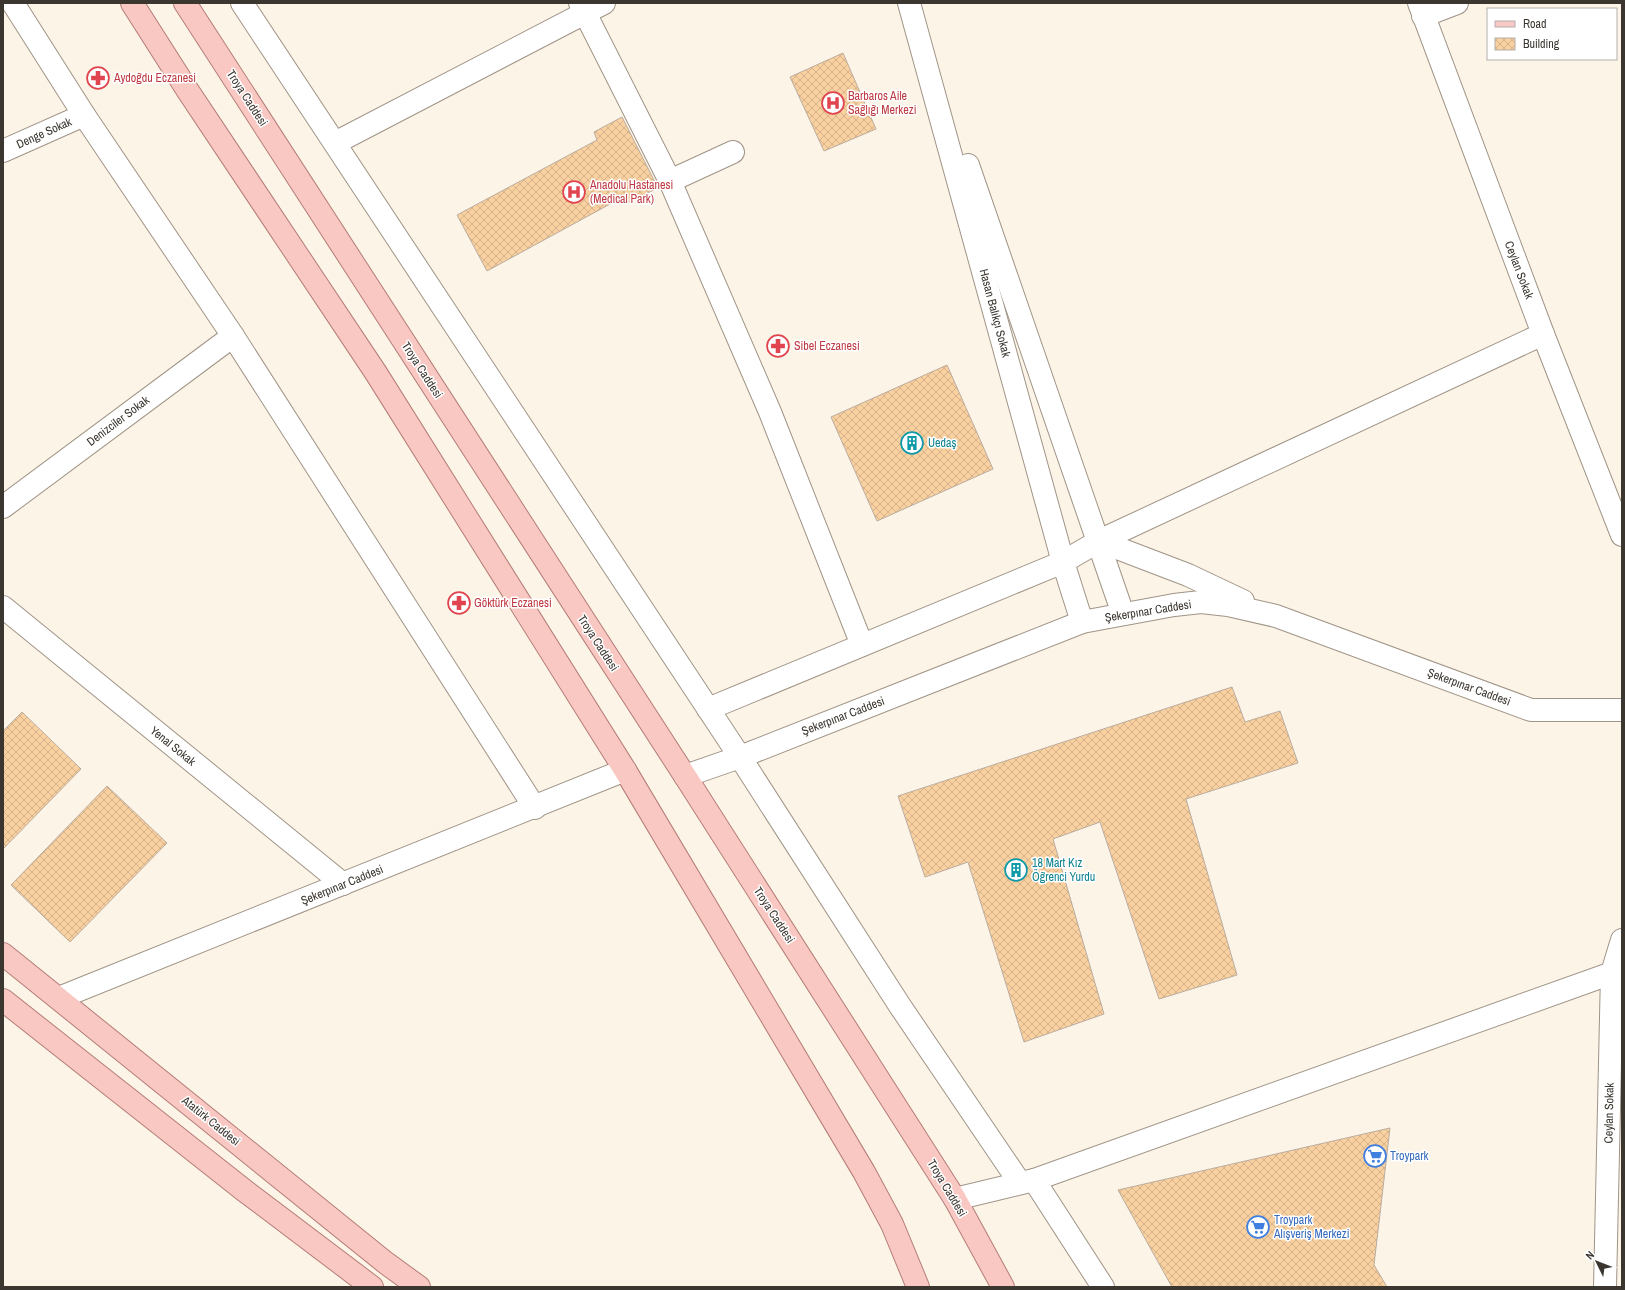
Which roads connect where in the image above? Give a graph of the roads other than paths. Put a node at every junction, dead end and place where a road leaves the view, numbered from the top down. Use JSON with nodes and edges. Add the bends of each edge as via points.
{"nodes":[{"id":1,"x":13,"y":3,"type":"edge"},
{"id":2,"x":132,"y":3,"type":"edge"},
{"id":3,"x":185,"y":3,"type":"edge"},
{"id":4,"x":242,"y":3,"type":"edge"},
{"id":5,"x":604,"y":3,"type":"edge"},
{"id":6,"x":908,"y":3,"type":"edge"},
{"id":7,"x":1457,"y":3,"type":"edge"},
{"id":8,"x":582,"y":8,"type":"edge"},
{"id":9,"x":1421,"y":9,"type":"edge"},
{"id":10,"x":925,"y":60,"type":"junction"},
{"id":11,"x":84,"y":115,"type":"junction"},
{"id":12,"x":335,"y":143,"type":"junction"},
{"id":13,"x":3,"y":151,"type":"edge"},
{"id":14,"x":733,"y":152,"type":"dead end"},
{"id":15,"x":670,"y":181,"type":"junction"},
{"id":16,"x":1543,"y":334,"type":"junction"},
{"id":17,"x":233,"y":336,"type":"junction"},
{"id":18,"x":3,"y":507,"type":"edge"},
{"id":19,"x":1622,"y":535,"type":"edge"},
{"id":20,"x":1099,"y":541,"type":"junction"},
{"id":21,"x":1063,"y":562,"type":"junction"},
{"id":22,"x":3,"y":607,"type":"edge"},
{"id":23,"x":1123,"y":614,"type":"junction"},
{"id":24,"x":1276,"y":616,"type":"junction"},
{"id":25,"x":1082,"y":622,"type":"junction"},
{"id":26,"x":862,"y":645,"type":"junction"},
{"id":27,"x":708,"y":709,"type":"junction"},
{"id":28,"x":1622,"y":710,"type":"edge"},
{"id":29,"x":740,"y":756,"type":"junction"},
{"id":30,"x":625,"y":770,"type":"junction"},
{"id":31,"x":685,"y":776,"type":"junction"},
{"id":32,"x":535,"y":808,"type":"junction"},
{"id":33,"x":343,"y":884,"type":"junction"},
{"id":34,"x":1622,"y":940,"type":"edge"},
{"id":35,"x":3,"y":954,"type":"edge"},
{"id":36,"x":1612,"y":973,"type":"junction"},
{"id":37,"x":59,"y":998,"type":"junction"},
{"id":38,"x":3,"y":1000,"type":"edge"},
{"id":39,"x":1027,"y":1182,"type":"junction"},
{"id":40,"x":955,"y":1199,"type":"junction"},
{"id":41,"x":372,"y":1287,"type":"edge"},
{"id":42,"x":419,"y":1287,"type":"edge"},
{"id":43,"x":918,"y":1287,"type":"edge"},
{"id":44,"x":1004,"y":1287,"type":"edge"},
{"id":45,"x":1103,"y":1287,"type":"edge"},
{"id":46,"x":1605,"y":1287,"type":"edge"}],
"edges":[{"from":1,"to":11,"type":"street"},
{"from":2,"to":30,"type":"main road","via":[[376,373]]},
{"from":3,"to":31,"type":"main road","name":"Troya Caddesi"},
{"from":4,"to":12,"type":"street"},
{"from":5,"to":8,"type":"street"},
{"from":6,"to":10,"type":"street","name":"Hasan Balıkçı Sokak"},
{"from":7,"to":9,"type":"street"},
{"from":8,"to":12,"type":"street"},
{"from":8,"to":15,"type":"street"},
{"from":9,"to":16,"type":"street","name":"Ceylan Sokak"},
{"from":10,"to":20,"type":"street","via":[[960,140],[1048,400]]},
{"from":10,"to":21,"type":"street","name":"Hasan Balıkçı Sokak"},
{"from":11,"to":13,"type":"street","name":"Denge Sokak"},
{"from":11,"to":17,"type":"street"},
{"from":12,"to":27,"type":"street"},
{"from":14,"to":15,"type":"street"},
{"from":15,"to":26,"type":"street","via":[[770,412]]},
{"from":16,"to":19,"type":"street","name":"Ceylan Sokak"},
{"from":16,"to":20,"type":"street"},
{"from":17,"to":18,"type":"street","name":"Denizciler Sokak"},
{"from":17,"to":32,"type":"street"},
{"from":20,"to":21,"type":"street"},
{"from":20,"to":23,"type":"street"},
{"from":20,"to":24,"type":"street","via":[[1188,575]]},
{"from":21,"to":25,"type":"street","name":"Hasan Balıkçı Sokak"},
{"from":21,"to":26,"type":"street"},
{"from":22,"to":33,"type":"street","name":"Yenal Sokak"},
{"from":23,"to":24,"type":"street","name":"Şekerpınar Caddesi","via":[[1201,602],[1228,605]]},
{"from":23,"to":25,"type":"street","name":"Şekerpınar Caddesi"},
{"from":24,"to":28,"type":"street","name":"Şekerpınar Caddesi","via":[[1531,710]]},
{"from":25,"to":29,"type":"street","name":"Şekerpınar Caddesi"},
{"from":26,"to":27,"type":"street"},
{"from":27,"to":29,"type":"street"},
{"from":29,"to":31,"type":"street","name":"Şekerpınar Caddesi"},
{"from":29,"to":39,"type":"street","via":[[900,1006]]},
{"from":30,"to":32,"type":"street","name":"Şekerpınar Caddesi"},
{"from":30,"to":43,"type":"main road","via":[[864,1172],[892,1224]]},
{"from":31,"to":40,"type":"main road","name":"Troya Caddesi"},
{"from":32,"to":33,"type":"street","name":"Şekerpınar Caddesi"},
{"from":33,"to":37,"type":"street","name":"Şekerpınar Caddesi"},
{"from":34,"to":36,"type":"street","name":"Ceylan Sokak"},
{"from":35,"to":37,"type":"main road","name":"Atatürk Caddesi"},
{"from":36,"to":39,"type":"street"},
{"from":36,"to":46,"type":"street","name":"Ceylan Sokak"},
{"from":37,"to":42,"type":"main road","name":"Atatürk Caddesi"},
{"from":38,"to":41,"type":"main road"},
{"from":39,"to":40,"type":"street"},
{"from":39,"to":45,"type":"street"},
{"from":40,"to":44,"type":"main road","name":"Troya Caddesi"}]}
